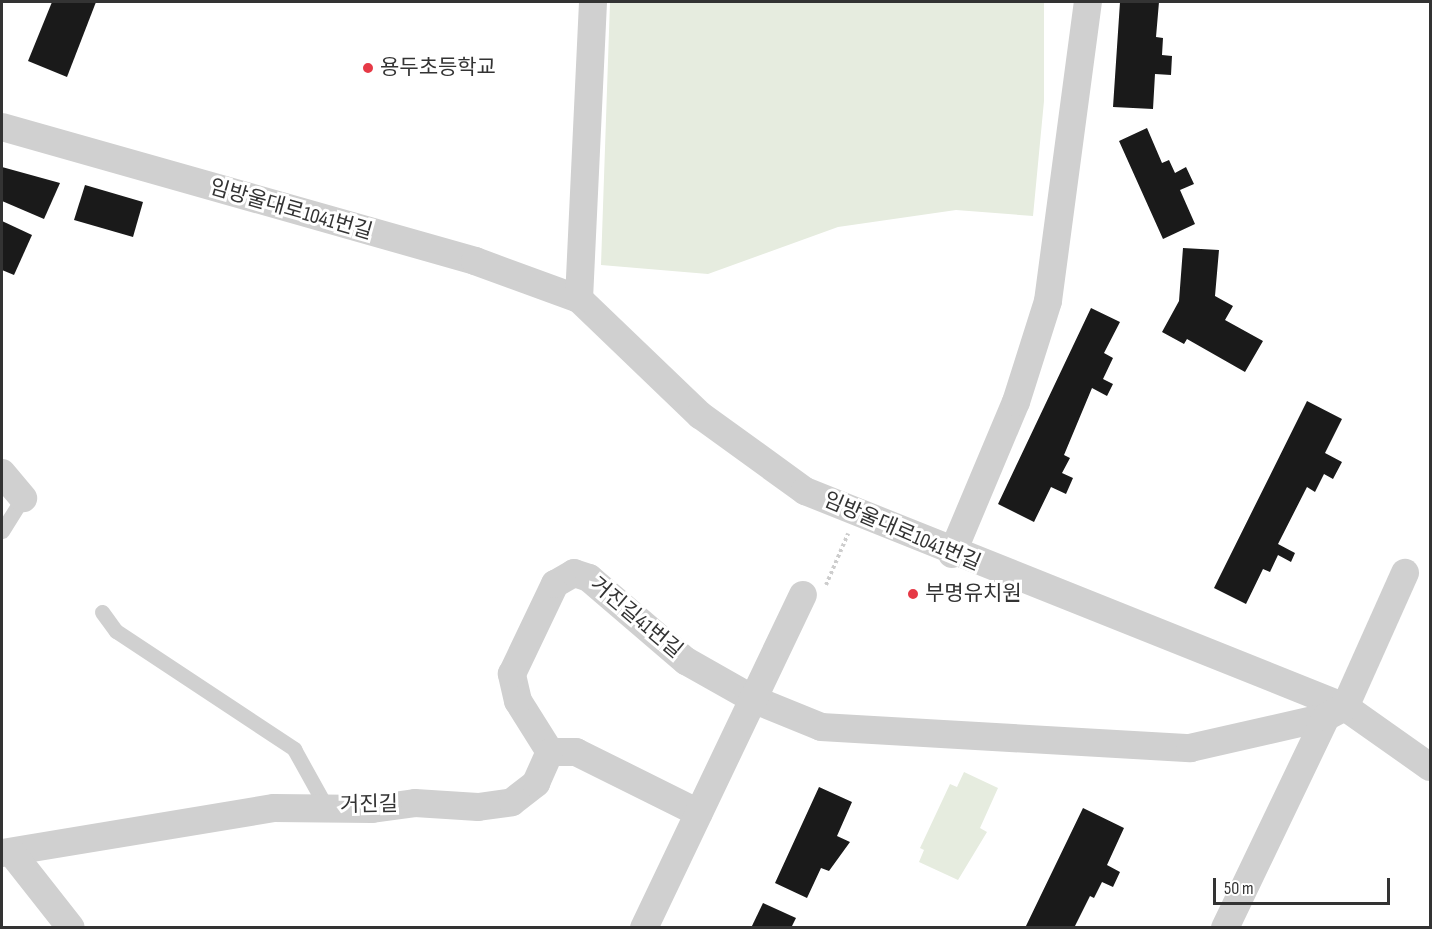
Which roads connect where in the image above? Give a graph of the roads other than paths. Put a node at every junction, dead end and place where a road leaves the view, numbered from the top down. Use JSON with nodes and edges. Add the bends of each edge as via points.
{"nodes":[{"id":1,"x":593,"y":2,"type":"edge"},
{"id":2,"x":1088,"y":2,"type":"edge"},
{"id":3,"x":2,"y":127,"type":"edge"},
{"id":4,"x":579,"y":299,"type":"junction"},
{"id":5,"x":2,"y":473,"type":"edge"},
{"id":6,"x":23,"y":498,"type":"joint"},
{"id":7,"x":2,"y":531,"type":"edge"},
{"id":8,"x":952,"y":554,"type":"junction"},
{"id":9,"x":1405,"y":573,"type":"dead end"},
{"id":10,"x":803,"y":595,"type":"road end"},
{"id":11,"x":102,"y":612,"type":"dead end"},
{"id":12,"x":754,"y":700,"type":"junction"},
{"id":13,"x":1335,"y":712,"type":"junction"},
{"id":14,"x":550,"y":752,"type":"junction"},
{"id":15,"x":1431,"y":767,"type":"edge"},
{"id":16,"x":325,"y":805,"type":"junction"},
{"id":17,"x":699,"y":813,"type":"junction"},
{"id":18,"x":7,"y":853,"type":"edge"},
{"id":19,"x":71,"y":927,"type":"edge"},
{"id":20,"x":644,"y":927,"type":"edge"},
{"id":21,"x":1225,"y":927,"type":"edge"}],
"edges":[{"from":1,"to":4,"type":"street"},
{"from":2,"to":8,"type":"street","via":[[1048,301],[1016,402]]},
{"from":3,"to":4,"type":"street","name":"임방울대로1041번길","via":[[476,261]]},
{"from":4,"to":8,"type":"street","name":"임방울대로1041번길","via":[[753,458],[856,514]]},
{"from":5,"to":6,"type":"street"},
{"from":6,"to":7,"type":"lane"},
{"from":8,"to":13,"type":"street","name":"임방울대로1041번길"},
{"from":9,"to":13,"type":"street"},
{"from":10,"to":12,"type":"street"},
{"from":11,"to":16,"type":"lane","via":[[116,631],[294,749]]},
{"from":12,"to":13,"type":"street","via":[[821,727],[1190,748]]},
{"from":12,"to":14,"type":"street","name":"거진길41번길","via":[[686,661],[589,578],[567,574],[555,584],[512,675],[518,701]]},
{"from":12,"to":17,"type":"street"},
{"from":13,"to":15,"type":"street"},
{"from":13,"to":21,"type":"street"},
{"from":14,"to":16,"type":"street","name":"거진길","via":[[536,783],[512,802],[478,807]]},
{"from":14,"to":17,"type":"street","via":[[576,752]]},
{"from":16,"to":18,"type":"street","name":"거진길","via":[[274,808]]},
{"from":17,"to":20,"type":"street"},
{"from":18,"to":19,"type":"street"}]}
